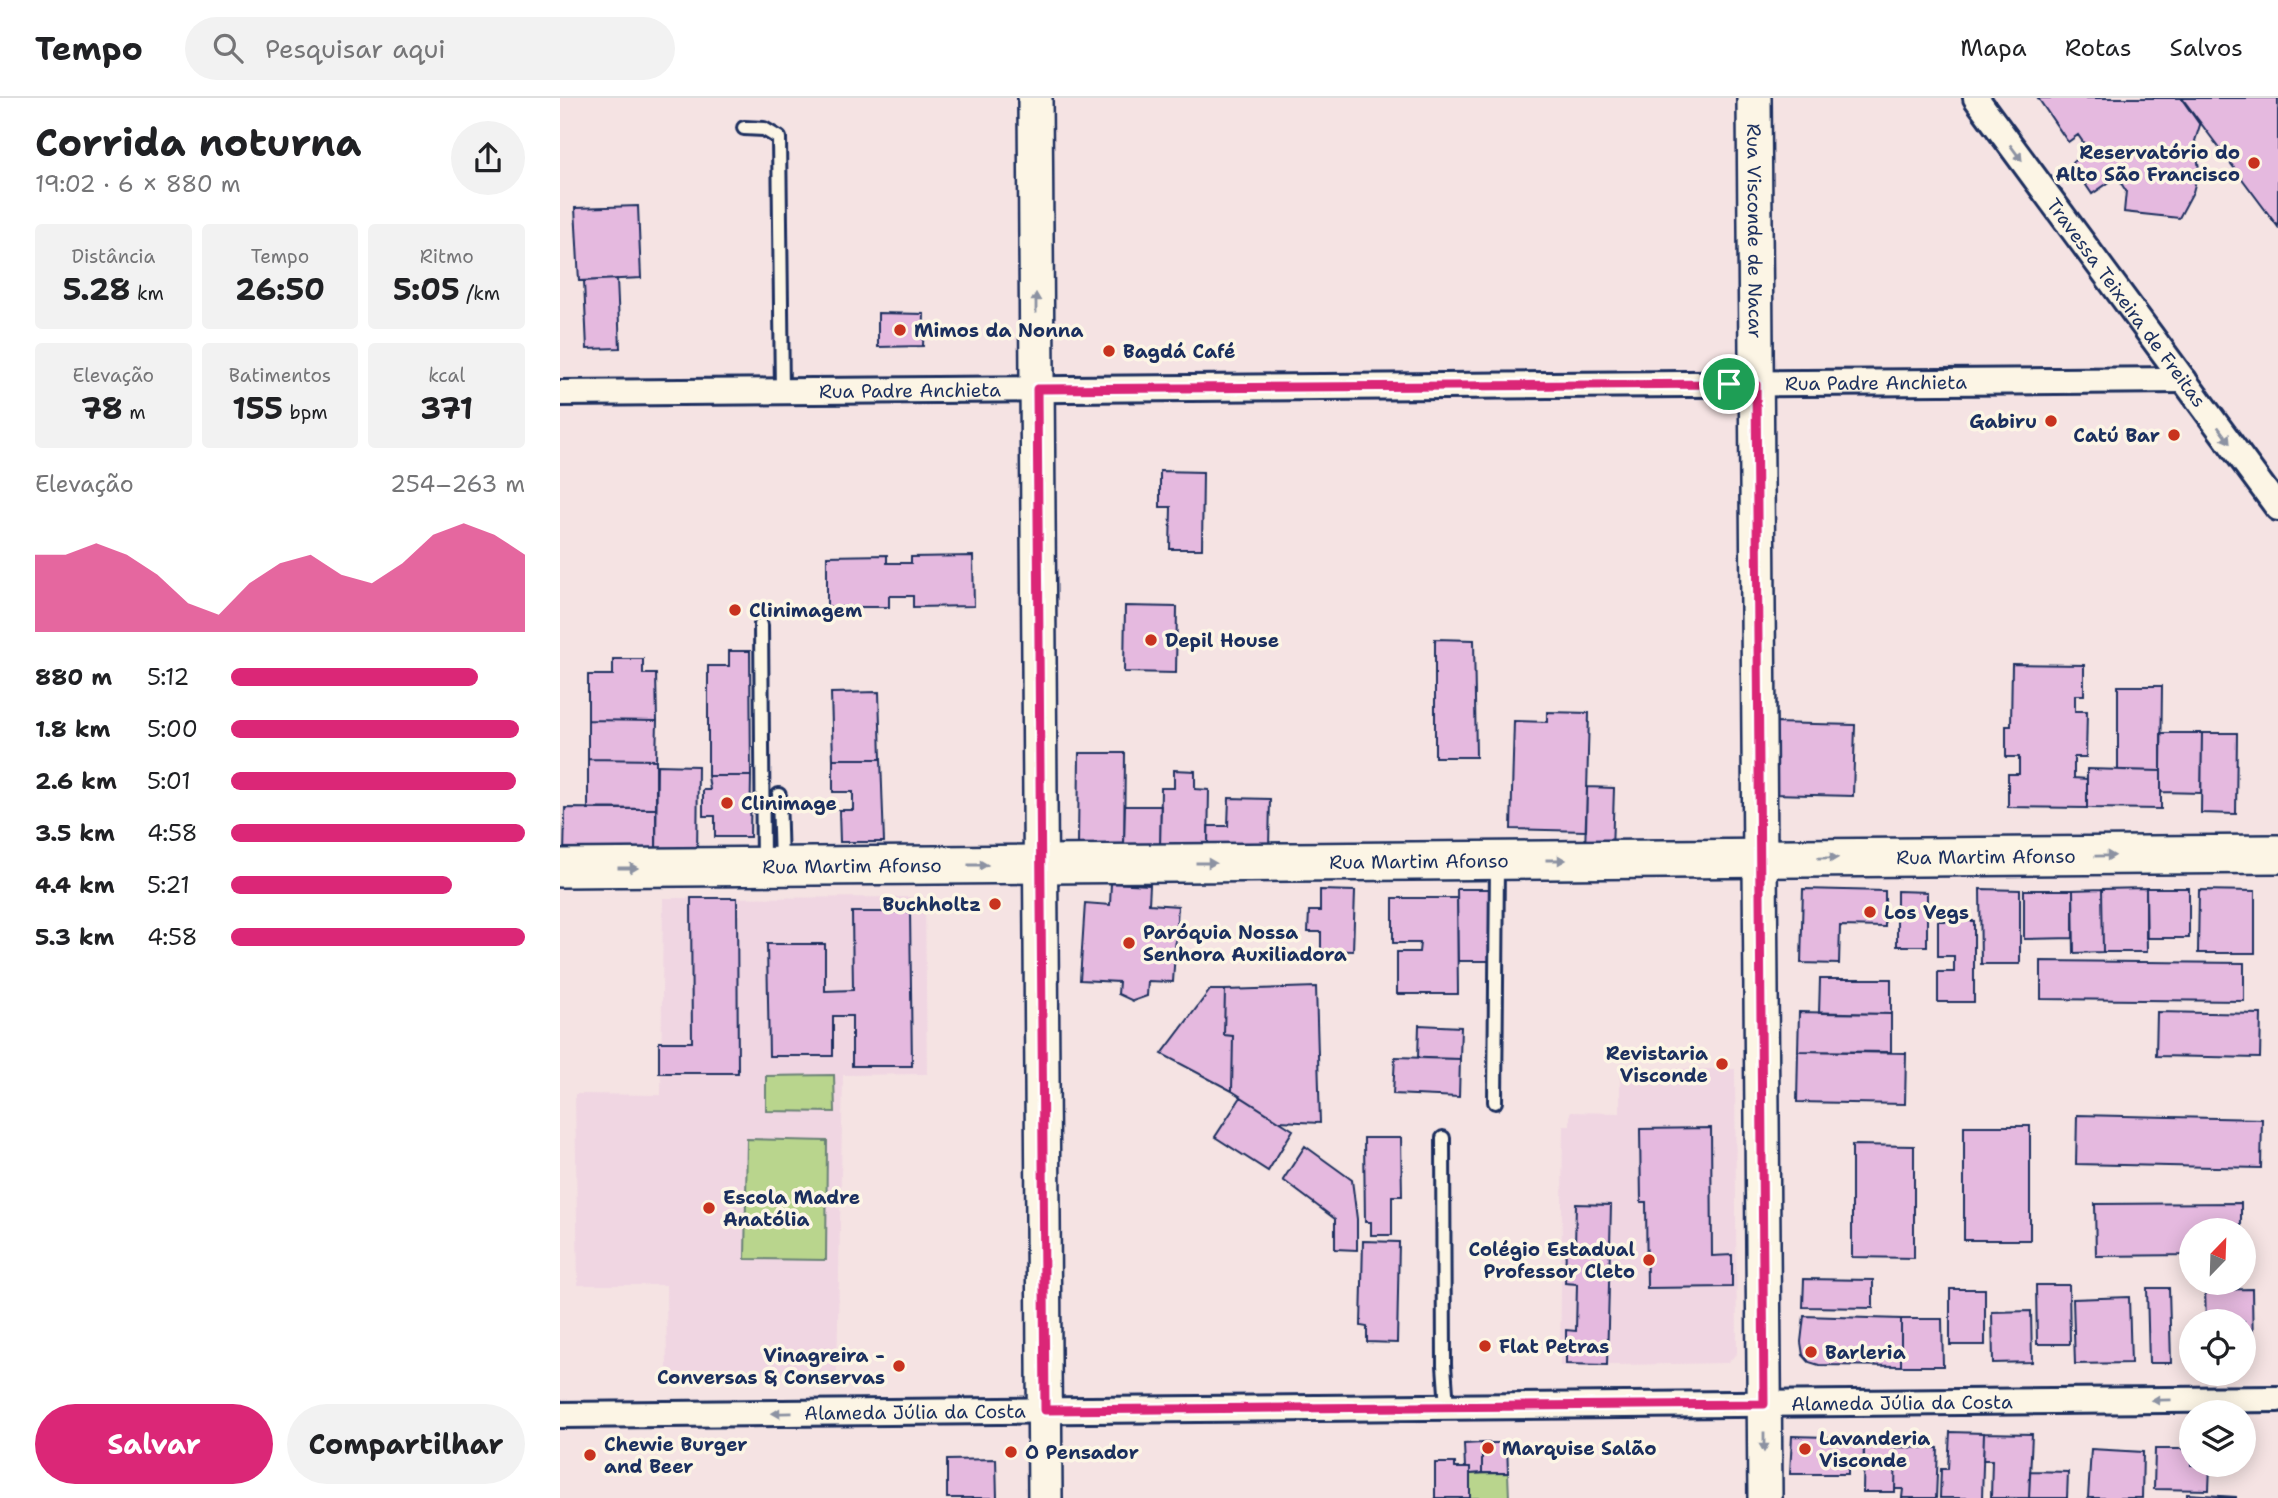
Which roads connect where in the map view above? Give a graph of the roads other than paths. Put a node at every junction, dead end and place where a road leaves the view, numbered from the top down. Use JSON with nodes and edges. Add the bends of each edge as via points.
{"nodes":[{"id":1,"x":1035,"y":98,"type":"edge"},
{"id":2,"x":1754,"y":98,"type":"edge"},
{"id":3,"x":1976,"y":98,"type":"edge"},
{"id":4,"x":744,"y":128,"type":"dead end"},
{"id":5,"x":2184,"y":380,"type":"junction"},
{"id":6,"x":1756,"y":384,"type":"junction"},
{"id":7,"x":1037,"y":389,"type":"junction"},
{"id":8,"x":782,"y":391,"type":"junction"},
{"id":9,"x":560,"y":393,"type":"edge"},
{"id":10,"x":2278,"y":508,"type":"edge"},
{"id":11,"x":761,"y":625,"type":"dead end"},
{"id":12,"x":779,"y":795,"type":"dead end"},
{"id":13,"x":2278,"y":854,"type":"edge"},
{"id":14,"x":1760,"y":859,"type":"junction"},
{"id":15,"x":1496,"y":861,"type":"junction"},
{"id":16,"x":1041,"y":865,"type":"junction"},
{"id":17,"x":772,"y":867,"type":"junction"},
{"id":18,"x":560,"y":868,"type":"edge"},
{"id":19,"x":1495,"y":1102,"type":"dead end"},
{"id":20,"x":1443,"y":1138,"type":"dead end"},
{"id":21,"x":2278,"y":1399,"type":"edge"},
{"id":22,"x":1764,"y":1404,"type":"junction"},
{"id":23,"x":1447,"y":1407,"type":"junction"},
{"id":24,"x":1045,"y":1410,"type":"junction"},
{"id":25,"x":560,"y":1415,"type":"edge"},
{"id":26,"x":1045,"y":1498,"type":"edge"},
{"id":27,"x":1765,"y":1498,"type":"edge"}],
"edges":[{"from":7,"to":1,"type":"street","one_way":true},
{"from":2,"to":6,"type":"street","name":"Rua Visconde de Nacar"},
{"from":3,"to":5,"type":"street","name":"Travessa Teixeira de Freitas","one_way":true},
{"from":4,"to":8,"type":"lane","via":[[764,130],[779,138]]},
{"from":5,"to":6,"type":"street","name":"Rua Padre Anchieta"},
{"from":5,"to":10,"type":"street","name":"Travessa Teixeira de Freitas","one_way":true},
{"from":6,"to":7,"type":"street","name":"Rua Padre Anchieta"},
{"from":6,"to":14,"type":"street","name":"Rua Visconde de Nacar"},
{"from":7,"to":8,"type":"street","name":"Rua Padre Anchieta"},
{"from":7,"to":16,"type":"street"},
{"from":8,"to":9,"type":"street","name":"Rua Padre Anchieta"},
{"from":11,"to":17,"type":"lane"},
{"from":12,"to":17,"type":"lane"},
{"from":14,"to":13,"type":"main road","name":"Rua Martim Afonso","one_way":true},
{"from":15,"to":14,"type":"main road","name":"Rua Martim Afonso","one_way":true},
{"from":14,"to":22,"type":"street","name":"Rua Visconde de Nacar"},
{"from":16,"to":15,"type":"main road","name":"Rua Martim Afonso","one_way":true},
{"from":15,"to":19,"type":"lane"},
{"from":17,"to":16,"type":"main road","name":"Rua Martim Afonso","one_way":true},
{"from":16,"to":24,"type":"street"},
{"from":18,"to":17,"type":"main road","name":"Rua Martim Afonso","one_way":true},
{"from":20,"to":23,"type":"lane"},
{"from":21,"to":22,"type":"street","name":"Alameda Júlia da Costa","one_way":true},
{"from":22,"to":23,"type":"street","name":"Alameda Júlia da Costa"},
{"from":22,"to":27,"type":"street","name":"Rua Visconde de Nacar","one_way":true},
{"from":23,"to":24,"type":"street","name":"Alameda Júlia da Costa"},
{"from":24,"to":25,"type":"street","name":"Alameda Júlia da Costa","one_way":true},
{"from":24,"to":26,"type":"street"}]}
